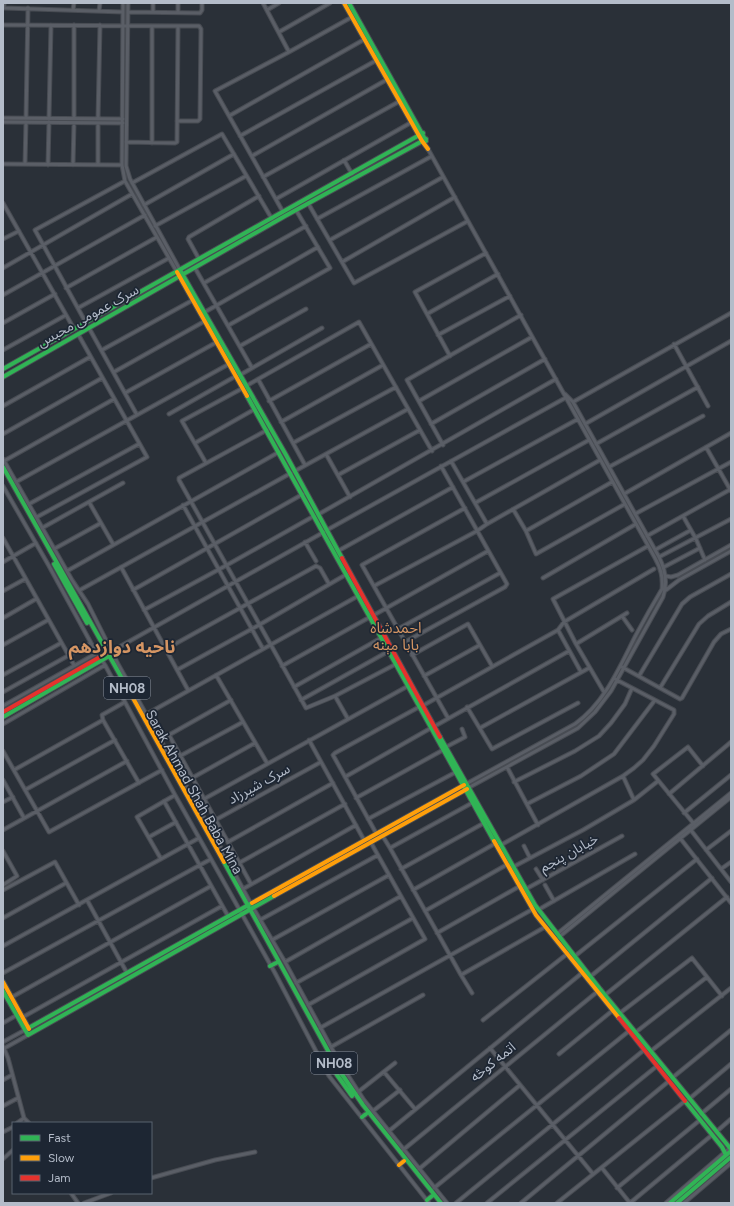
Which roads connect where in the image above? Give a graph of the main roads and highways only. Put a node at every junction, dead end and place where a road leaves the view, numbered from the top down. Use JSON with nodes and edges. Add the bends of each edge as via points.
{"nodes":[{"id":1,"x":344,"y":3,"type":"edge"},
{"id":2,"x":349,"y":3,"type":"edge"},
{"id":3,"x":373,"y":49,"type":"junction"},
{"id":4,"x":421,"y":134,"type":"junction"},
{"id":5,"x":424,"y":140,"type":"junction"},
{"id":6,"x":428,"y":149,"type":"road end"},
{"id":7,"x":178,"y":271,"type":"junction"},
{"id":8,"x":181,"y":276,"type":"junction"},
{"id":9,"x":66,"y":334,"type":"junction"},
{"id":10,"x":69,"y":339,"type":"junction"},
{"id":11,"x":3,"y":369,"type":"edge"},
{"id":12,"x":238,"y":375,"type":"junction"},
{"id":13,"x":3,"y":377,"type":"edge"},
{"id":14,"x":244,"y":387,"type":"junction"},
{"id":15,"x":3,"y":467,"type":"edge"},
{"id":16,"x":293,"y":472,"type":"junction"},
{"id":17,"x":3,"y":474,"type":"edge"},
{"id":18,"x":317,"y":515,"type":"junction"},
{"id":19,"x":325,"y":531,"type":"junction"},
{"id":20,"x":361,"y":598,"type":"junction"},
{"id":21,"x":372,"y":616,"type":"junction"},
{"id":22,"x":108,"y":654,"type":"junction"},
{"id":23,"x":101,"y":659,"type":"junction"},
{"id":24,"x":422,"y":706,"type":"junction"},
{"id":25,"x":3,"y":712,"type":"edge"},
{"id":26,"x":3,"y":717,"type":"edge"},
{"id":27,"x":445,"y":748,"type":"junction"},
{"id":28,"x":466,"y":787,"type":"junction"},
{"id":29,"x":360,"y":845,"type":"junction"},
{"id":30,"x":249,"y":907,"type":"junction"},
{"id":31,"x":240,"y":912,"type":"junction"},
{"id":32,"x":538,"y":912,"type":"junction"},
{"id":33,"x":276,"y":963,"type":"junction"},
{"id":34,"x":270,"y":966,"type":"road end"},
{"id":35,"x":3,"y":982,"type":"edge"},
{"id":36,"x":4,"y":994,"type":"edge"},
{"id":37,"x":27,"y":1029,"type":"junction"},
{"id":38,"x":671,"y":1080,"type":"junction"},
{"id":39,"x":353,"y":1097,"type":"junction"},
{"id":40,"x":687,"y":1100,"type":"junction"},
{"id":41,"x":349,"y":1101,"type":"road end"},
{"id":42,"x":714,"y":1134,"type":"junction"},
{"id":43,"x":731,"y":1149,"type":"edge"},
{"id":44,"x":725,"y":1153,"type":"road end"},
{"id":45,"x":731,"y":1157,"type":"edge"},
{"id":46,"x":404,"y":1161,"type":"junction"},
{"id":47,"x":399,"y":1165,"type":"road end"},
{"id":48,"x":432,"y":1196,"type":"junction"},
{"id":49,"x":428,"y":1201,"type":"edge"},
{"id":50,"x":437,"y":1203,"type":"edge"},
{"id":51,"x":441,"y":1203,"type":"edge"},
{"id":52,"x":670,"y":1203,"type":"edge"},
{"id":53,"x":677,"y":1203,"type":"edge"}],
"edges":[{"from":1,"to":3,"type":"main road"},
{"from":2,"to":3,"type":"main road"},
{"from":3,"to":4,"type":"main road"},
{"from":3,"to":4,"type":"main road","via":[[400,101]]},
{"from":4,"to":5,"type":"main road"},
{"from":4,"to":7,"type":"main road","name":"سرک عمومی محبس"},
{"from":5,"to":6,"type":"main road"},
{"from":5,"to":8,"type":"main road","name":"سرک عمومی محبس"},
{"from":7,"to":8,"type":"main road"},
{"from":7,"to":9,"type":"main road","name":"سرک عمومی محبس"},
{"from":8,"to":10,"type":"main road","name":"سرک عمومی محبس"},
{"from":8,"to":12,"type":"main road","via":[[205,312]]},
{"from":8,"to":12,"type":"main road","via":[[192,300]]},
{"from":9,"to":10,"type":"main road"},
{"from":9,"to":11,"type":"main road","name":"سرک عمومی محبس"},
{"from":10,"to":13,"type":"main road","name":"سرک عمومی محبس"},
{"from":12,"to":14,"type":"main road"},
{"from":14,"to":16,"type":"main road"},
{"from":14,"to":16,"type":"main road","via":[[279,452]]},
{"from":15,"to":22,"type":"main road","number":"NH08"},
{"from":16,"to":18,"type":"main road"},
{"from":16,"to":18,"type":"main road"},
{"from":17,"to":22,"type":"main road","name":"Sarak Ahmad Shah Baba Mina","number":"NH08"},
{"from":18,"to":19,"type":"main road"},
{"from":19,"to":20,"type":"main road"},
{"from":19,"to":20,"type":"main road"},
{"from":20,"to":21,"type":"main road"},
{"from":21,"to":24,"type":"main road"},
{"from":21,"to":24,"type":"main road","via":[[381,638]]},
{"from":22,"to":23,"type":"main road"},
{"from":22,"to":30,"type":"main road","name":"Sarak Ahmad Shah Baba Mina","number":"NH08"},
{"from":22,"to":30,"type":"main road","number":"NH08","via":[[145,715]]},
{"from":23,"to":25,"type":"main road"},
{"from":23,"to":26,"type":"main road"},
{"from":24,"to":27,"type":"main road"},
{"from":27,"to":28,"type":"main road"},
{"from":27,"to":28,"type":"main road"},
{"from":28,"to":29,"type":"main road"},
{"from":28,"to":29,"type":"main road","via":[[376,833]]},
{"from":28,"to":32,"type":"main road"},
{"from":28,"to":32,"type":"main road","via":[[472,803],[533,909]]},
{"from":29,"to":30,"type":"main road"},
{"from":30,"to":31,"type":"main road"},
{"from":30,"to":33,"type":"main road","number":"NH08"},
{"from":30,"to":51,"type":"main road","number":"NH08","via":[[342,1076]]},
{"from":31,"to":37,"type":"main road","via":[[228,916]]},
{"from":31,"to":37,"type":"main road","via":[[30,1034]]},
{"from":32,"to":38,"type":"main road","via":[[636,1032]]},
{"from":32,"to":38,"type":"main road","via":[[545,927]]},
{"from":33,"to":34,"type":"main road"},
{"from":33,"to":39,"type":"main road","number":"NH08","via":[[333,1068]]},
{"from":35,"to":37,"type":"main road"},
{"from":36,"to":37,"type":"main road"},
{"from":38,"to":40,"type":"main road"},
{"from":39,"to":41,"type":"main road"},
{"from":39,"to":46,"type":"main road","number":"NH08","via":[[364,1116]]},
{"from":40,"to":42,"type":"main road","via":[[701,1114]]},
{"from":40,"to":42,"type":"main road","via":[[700,1120]]},
{"from":42,"to":43,"type":"main road"},
{"from":42,"to":44,"type":"main road"},
{"from":43,"to":52,"type":"main road"},
{"from":45,"to":53,"type":"main road"},
{"from":46,"to":47,"type":"main road"},
{"from":46,"to":48,"type":"main road","number":"NH08"},
{"from":48,"to":49,"type":"main road"},
{"from":48,"to":50,"type":"main road","number":"NH08"}]}
